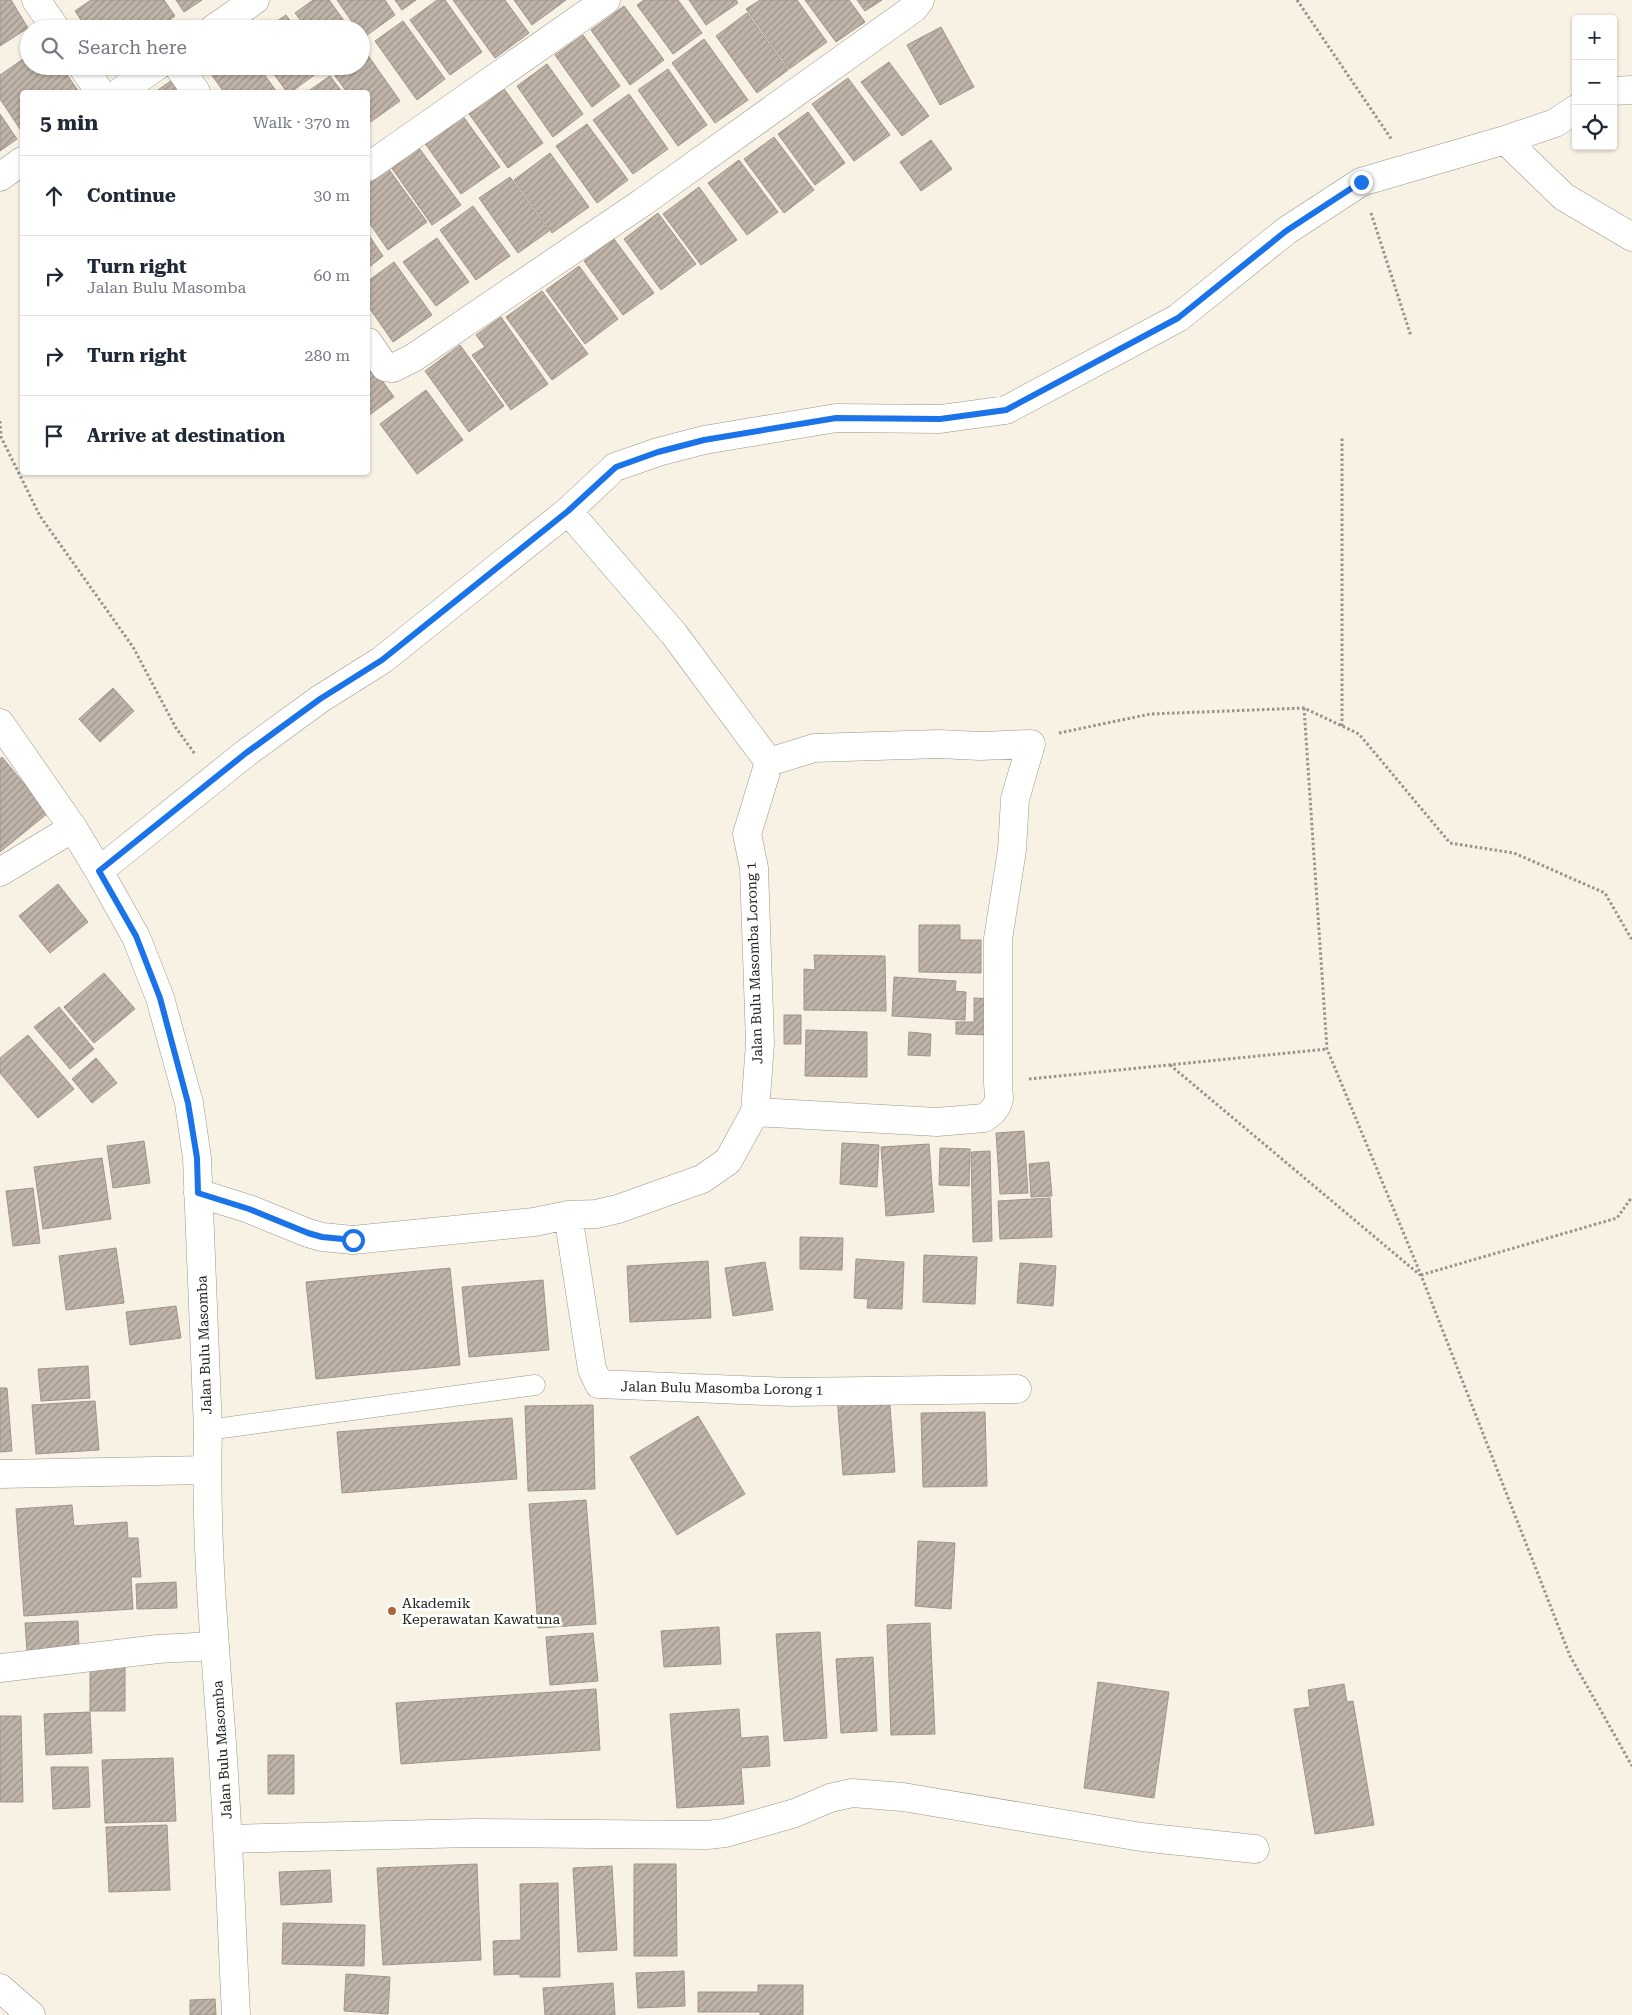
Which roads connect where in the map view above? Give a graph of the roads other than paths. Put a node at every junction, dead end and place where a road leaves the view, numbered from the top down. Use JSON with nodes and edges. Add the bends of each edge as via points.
{"nodes":[{"id":1,"x":36,"y":0,"type":"edge"},
{"id":2,"x":256,"y":0,"type":"edge"},
{"id":3,"x":606,"y":0,"type":"edge"},
{"id":4,"x":920,"y":0,"type":"edge"},
{"id":5,"x":50,"y":20,"type":"edge"},
{"id":6,"x":226,"y":20,"type":"edge"},
{"id":7,"x":88,"y":75,"type":"edge"},
{"id":8,"x":144,"y":75,"type":"edge"},
{"id":9,"x":184,"y":75,"type":"edge"},
{"id":10,"x":99,"y":90,"type":"edge"},
{"id":11,"x":123,"y":90,"type":"edge"},
{"id":12,"x":195,"y":90,"type":"edge"},
{"id":13,"x":1632,"y":90,"type":"edge"},
{"id":14,"x":1617,"y":91,"type":"edge"},
{"id":15,"x":1572,"y":112,"type":"edge"},
{"id":16,"x":1504,"y":140,"type":"junction"},
{"id":17,"x":20,"y":162,"type":"edge"},
{"id":18,"x":370,"y":166,"type":"edge"},
{"id":19,"x":0,"y":177,"type":"edge"},
{"id":20,"x":1632,"y":237,"type":"edge"},
{"id":21,"x":370,"y":345,"type":"edge"},
{"id":22,"x":568,"y":511,"type":"junction"},
{"id":23,"x":2,"y":731,"type":"edge"},
{"id":24,"x":769,"y":762,"type":"junction"},
{"id":25,"x":73,"y":828,"type":"junction"},
{"id":26,"x":99,"y":871,"type":"junction"},
{"id":27,"x":0,"y":872,"type":"edge"},
{"id":28,"x":755,"y":1112,"type":"junction"},
{"id":29,"x":198,"y":1193,"type":"junction"},
{"id":30,"x":568,"y":1215,"type":"junction"},
{"id":31,"x":534,"y":1385,"type":"dead end"},
{"id":32,"x":1017,"y":1389,"type":"dead end"},
{"id":33,"x":208,"y":1430,"type":"junction"},
{"id":34,"x":207,"y":1470,"type":"junction"},
{"id":35,"x":0,"y":1474,"type":"edge"},
{"id":36,"x":215,"y":1646,"type":"junction"},
{"id":37,"x":0,"y":1668,"type":"edge"},
{"id":38,"x":228,"y":1839,"type":"junction"},
{"id":39,"x":1255,"y":1849,"type":"dead end"},
{"id":40,"x":0,"y":1988,"type":"edge"},
{"id":41,"x":31,"y":2015,"type":"edge"},
{"id":42,"x":236,"y":2015,"type":"edge"}],
"edges":[{"from":1,"to":5,"type":"street"},
{"from":2,"to":6,"type":"street"},
{"from":3,"to":18,"type":"street"},
{"from":4,"to":21,"type":"street","via":[[914,8],[643,202],[413,358],[393,368],[385,367]]},
{"from":7,"to":10,"type":"street"},
{"from":8,"to":11,"type":"street"},
{"from":9,"to":12,"type":"street"},
{"from":13,"to":14,"type":"street"},
{"from":15,"to":16,"type":"street","via":[[1555,123]]},
{"from":16,"to":20,"type":"street","via":[[1564,197]]},
{"from":16,"to":22,"type":"street","via":[[1361,182],[1286,231],[1178,318],[1006,410],[940,419],[836,418],[704,440],[616,467]]},
{"from":17,"to":19,"type":"street"},
{"from":22,"to":24,"type":"street","via":[[674,634]]},
{"from":22,"to":26,"type":"street","via":[[382,660],[320,699],[213,779]]},
{"from":23,"to":25,"type":"street","name":"Jalan Bulu Masomba"},
{"from":24,"to":28,"type":"street","name":"Jalan Bulu Masomba Lorong 1","via":[[747,834],[754,868],[760,1044]]},
{"from":24,"to":28,"type":"street","via":[[814,748],[1031,744],[1015,799],[1012,850],[998,939],[999,1099],[992,1112],[984,1118],[937,1122]]},
{"from":25,"to":26,"type":"street","name":"Jalan Bulu Masomba"},
{"from":25,"to":27,"type":"street"},
{"from":26,"to":29,"type":"street","name":"Jalan Bulu Masomba","via":[[136,936],[160,998],[188,1103],[197,1158]]},
{"from":28,"to":30,"type":"street","name":"Jalan Bulu Masomba Lorong 1","via":[[728,1162],[702,1179],[618,1209]]},
{"from":29,"to":30,"type":"street","name":"Jalan Bulu Masomba Lorong 1","via":[[308,1233],[343,1239],[442,1232]]},
{"from":29,"to":33,"type":"street","name":"Jalan Bulu Masomba"},
{"from":30,"to":32,"type":"street","name":"Jalan Bulu Masomba Lorong 1","via":[[592,1369],[599,1384],[790,1392]]},
{"from":31,"to":33,"type":"lane"},
{"from":33,"to":34,"type":"street","name":"Jalan Bulu Masomba"},
{"from":34,"to":35,"type":"street"},
{"from":34,"to":36,"type":"street","name":"Jalan Bulu Masomba"},
{"from":36,"to":37,"type":"street","via":[[158,1649]]},
{"from":36,"to":38,"type":"street","name":"Jalan Bulu Masomba"},
{"from":38,"to":39,"type":"street","via":[[473,1833],[707,1835],[795,1813],[852,1792],[903,1797],[1141,1837]]},
{"from":38,"to":42,"type":"street","name":"Jalan Bulu Masomba"},
{"from":40,"to":41,"type":"street"}]}
